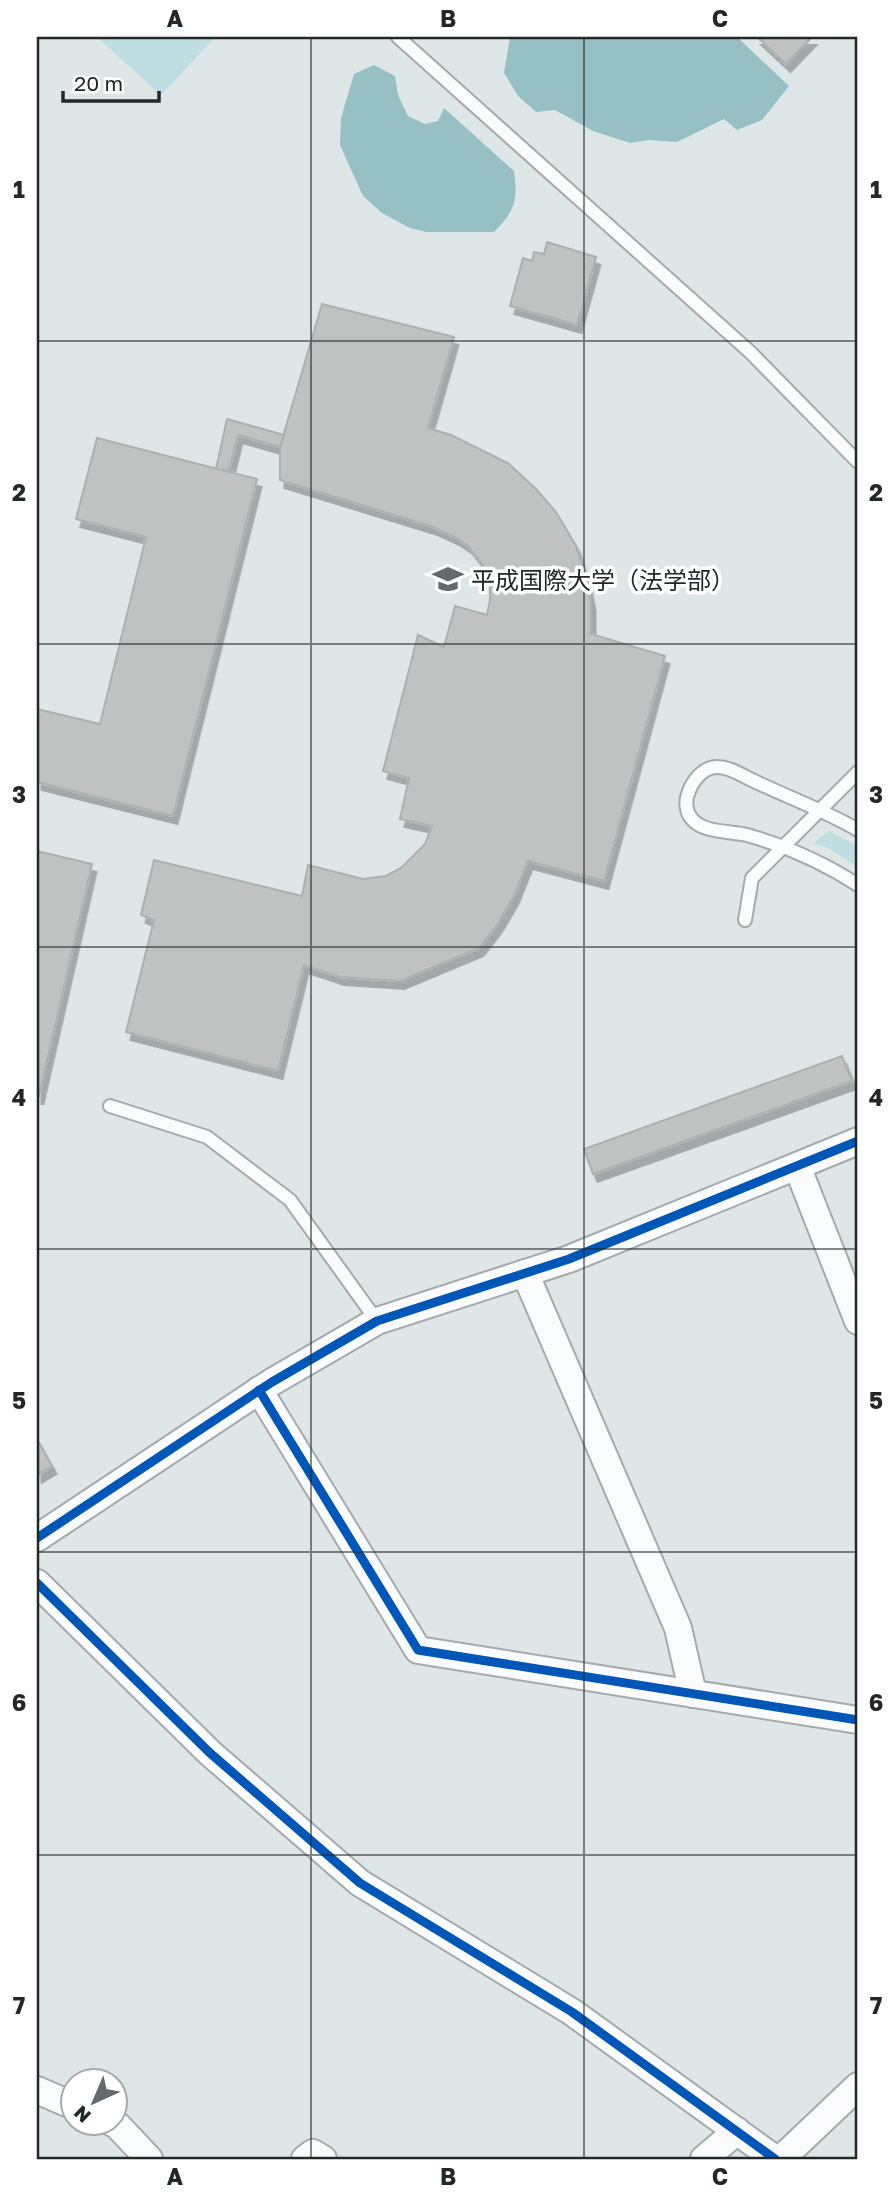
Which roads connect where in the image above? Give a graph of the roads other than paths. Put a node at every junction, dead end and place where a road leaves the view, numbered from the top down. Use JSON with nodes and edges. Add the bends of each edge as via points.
{"nodes":[{"id":1,"x":398,"y":37,"type":"edge"},
{"id":2,"x":858,"y":462,"type":"edge"},
{"id":3,"x":858,"y":772,"type":"edge"},
{"id":4,"x":820,"y":810,"type":"junction"},
{"id":5,"x":858,"y":830,"type":"edge"},
{"id":6,"x":783,"y":847,"type":"junction"},
{"id":7,"x":858,"y":885,"type":"edge"},
{"id":8,"x":745,"y":920,"type":"dead end"},
{"id":9,"x":110,"y":1106,"type":"dead end"},
{"id":10,"x":858,"y":1141,"type":"edge"},
{"id":11,"x":797,"y":1167,"type":"junction"},
{"id":12,"x":525,"y":1273,"type":"junction"},
{"id":13,"x":377,"y":1321,"type":"junction"},
{"id":14,"x":858,"y":1321,"type":"edge"},
{"id":15,"x":259,"y":1391,"type":"junction"},
{"id":16,"x":37,"y":1538,"type":"edge"},
{"id":17,"x":37,"y":1583,"type":"edge"},
{"id":18,"x":693,"y":1693,"type":"junction"},
{"id":19,"x":858,"y":1720,"type":"edge"},
{"id":20,"x":858,"y":2085,"type":"edge"},
{"id":21,"x":37,"y":2090,"type":"edge"},
{"id":22,"x":60,"y":2100,"type":"edge"},
{"id":23,"x":737,"y":2131,"type":"junction"},
{"id":24,"x":127,"y":2136,"type":"edge"},
{"id":25,"x":149,"y":2159,"type":"edge"},
{"id":26,"x":305,"y":2159,"type":"edge"},
{"id":27,"x":323,"y":2159,"type":"edge"},
{"id":28,"x":704,"y":2159,"type":"edge"},
{"id":29,"x":775,"y":2159,"type":"edge"},
{"id":30,"x":781,"y":2159,"type":"edge"}],
"edges":[{"from":1,"to":2,"type":"lane","via":[[750,352]]},
{"from":3,"to":4,"type":"lane"},
{"from":4,"to":5,"type":"lane"},
{"from":4,"to":6,"type":"lane"},
{"from":4,"to":6,"type":"lane","via":[[731,770],[716,767],[695,780],[687,795],[687,811],[693,821]]},
{"from":6,"to":7,"type":"lane"},
{"from":6,"to":8,"type":"lane","via":[[752,878]]},
{"from":9,"to":13,"type":"lane","via":[[206,1137],[290,1200]]},
{"from":10,"to":11,"type":"street"},
{"from":11,"to":12,"type":"street"},
{"from":11,"to":14,"type":"street"},
{"from":12,"to":13,"type":"street"},
{"from":12,"to":18,"type":"street","via":[[678,1628]]},
{"from":13,"to":15,"type":"street"},
{"from":15,"to":16,"type":"street"},
{"from":15,"to":18,"type":"street","via":[[418,1650]]},
{"from":17,"to":23,"type":"street","via":[[210,1753],[360,1883],[572,2012]]},
{"from":18,"to":19,"type":"street"},
{"from":20,"to":30,"type":"street"},
{"from":21,"to":22,"type":"street"},
{"from":23,"to":28,"type":"street"},
{"from":23,"to":29,"type":"street"},
{"from":24,"to":25,"type":"street"},
{"from":26,"to":27,"type":"street","via":[[313,2153]]}]}
